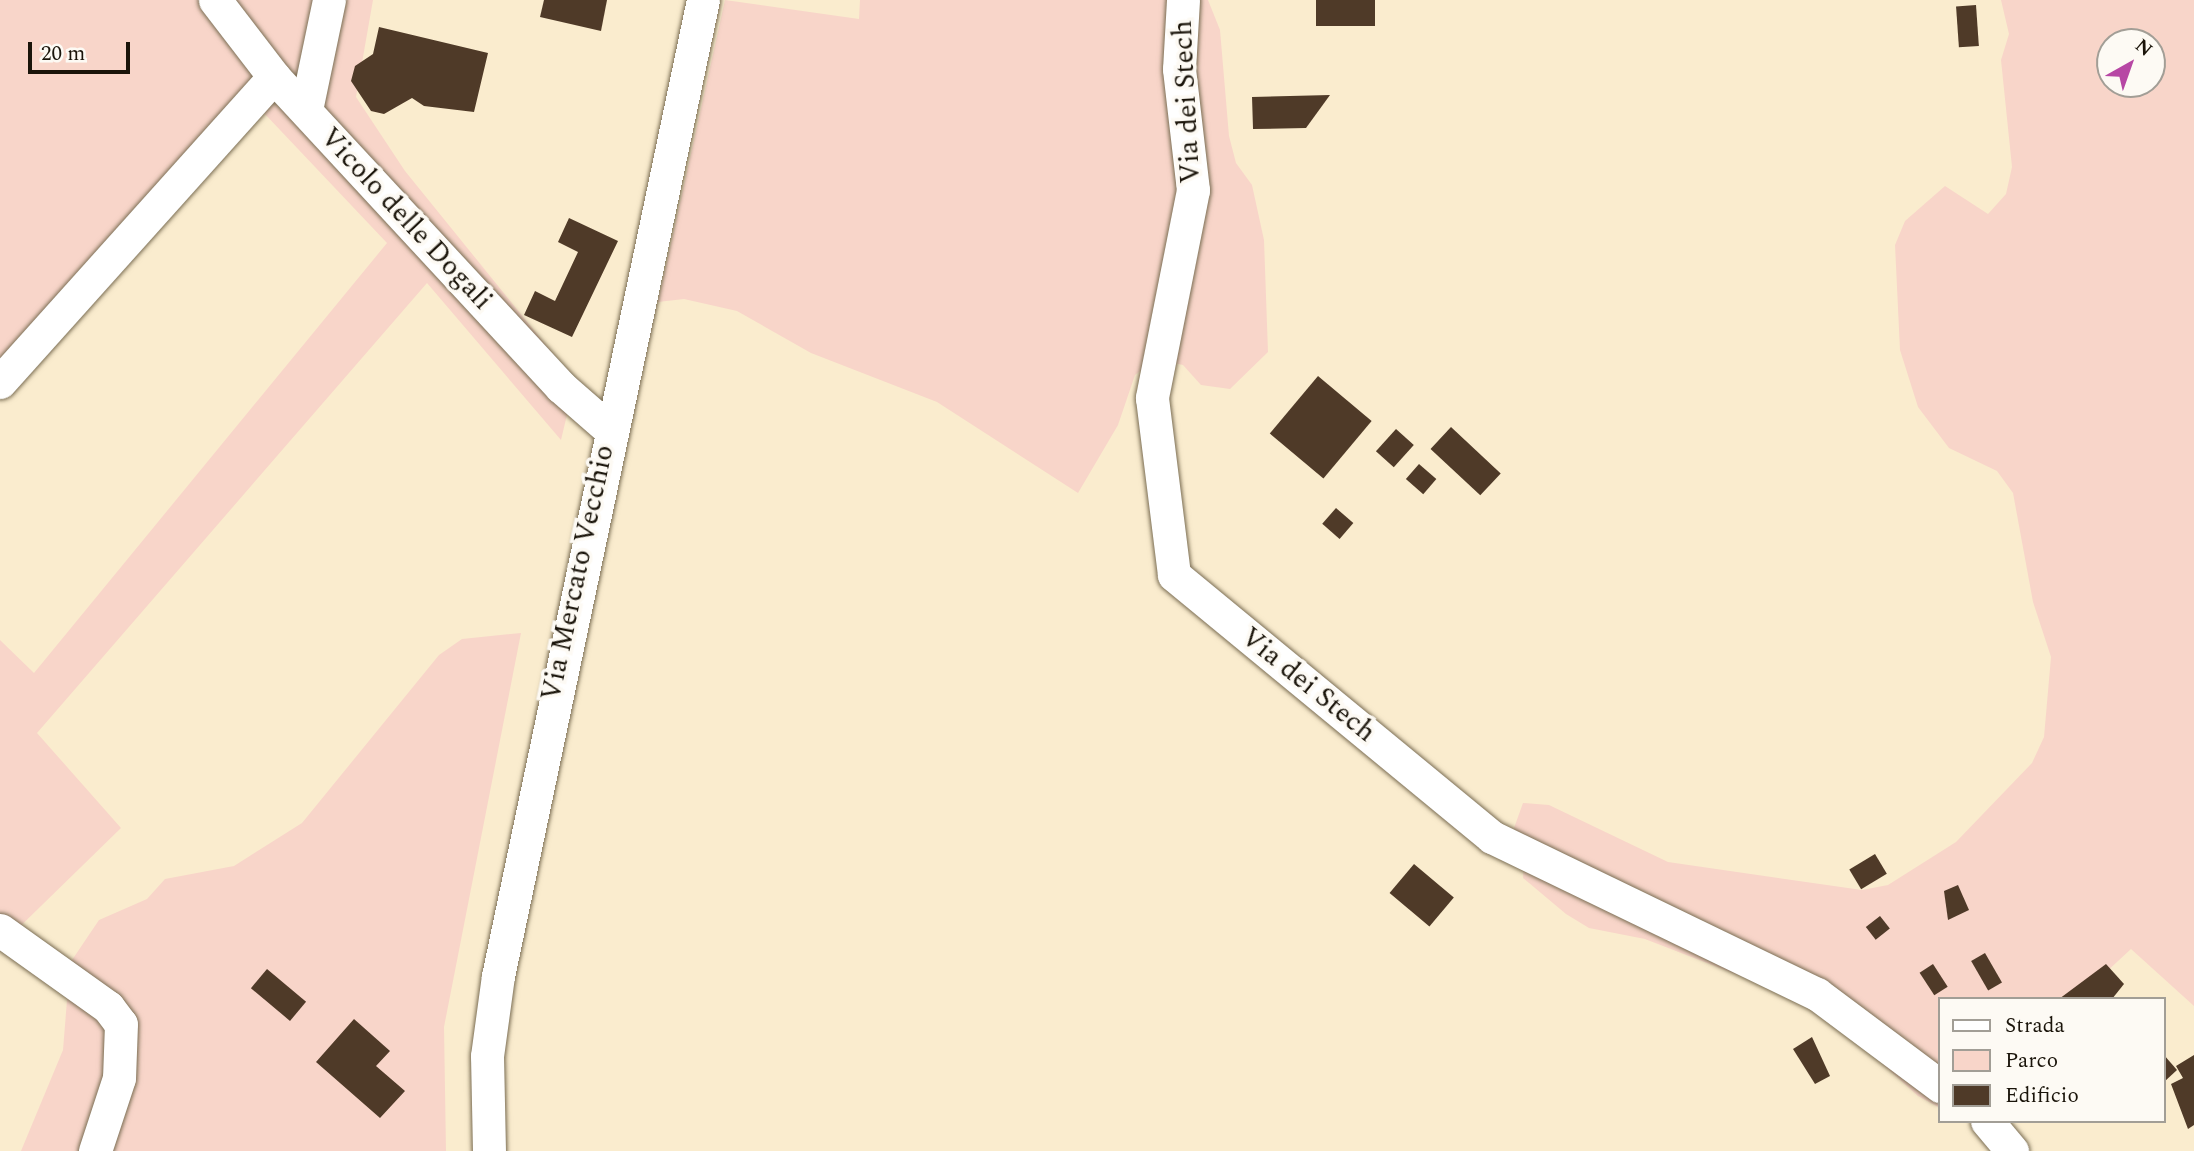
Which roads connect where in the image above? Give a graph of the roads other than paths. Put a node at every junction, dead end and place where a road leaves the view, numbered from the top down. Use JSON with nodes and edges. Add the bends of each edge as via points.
{"nodes":[{"id":1,"x":215,"y":0,"type":"edge"},
{"id":2,"x":329,"y":0,"type":"edge"},
{"id":3,"x":703,"y":0,"type":"edge"},
{"id":4,"x":1183,"y":0,"type":"edge"},
{"id":5,"x":274,"y":77,"type":"junction"},
{"id":6,"x":306,"y":110,"type":"junction"},
{"id":7,"x":0,"y":382,"type":"edge"},
{"id":8,"x":608,"y":428,"type":"junction"},
{"id":9,"x":0,"y":930,"type":"edge"},
{"id":10,"x":1938,"y":1085,"type":"edge"},
{"id":11,"x":1989,"y":1123,"type":"edge"},
{"id":12,"x":95,"y":1151,"type":"edge"},
{"id":13,"x":489,"y":1151,"type":"edge"},
{"id":14,"x":2012,"y":1151,"type":"edge"}],
"edges":[{"from":1,"to":5,"type":"street","name":"Vicolo delle Dogali"},
{"from":2,"to":6,"type":"street"},
{"from":3,"to":8,"type":"street","name":"Via Mercato Vecchio"},
{"from":4,"to":10,"type":"street","name":"Via dei Stech","via":[[1180,69],[1193,190],[1152,398],[1174,575],[1492,837],[1817,994]]},
{"from":5,"to":6,"type":"street","name":"Vicolo delle Dogali"},
{"from":5,"to":7,"type":"street"},
{"from":6,"to":8,"type":"street","name":"Vicolo delle Dogali","via":[[561,387]]},
{"from":8,"to":13,"type":"street","name":"Via Mercato Vecchio","via":[[498,976],[487,1056]]},
{"from":9,"to":12,"type":"street","via":[[108,1007],[121,1024],[119,1078]]},
{"from":11,"to":14,"type":"street"}]}
